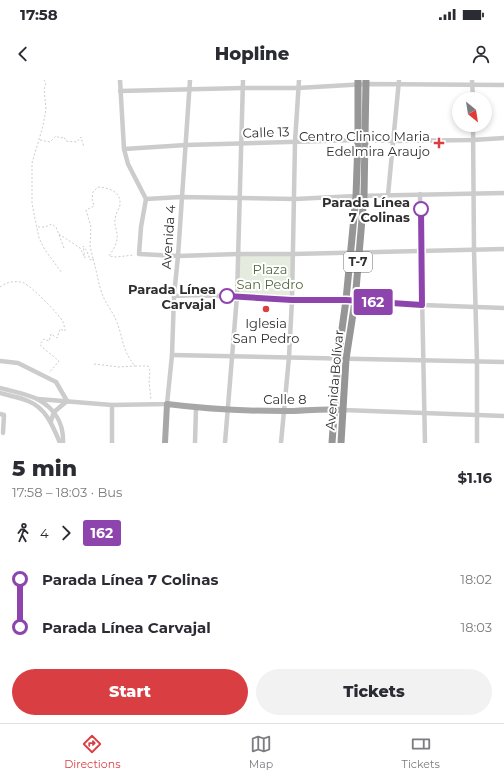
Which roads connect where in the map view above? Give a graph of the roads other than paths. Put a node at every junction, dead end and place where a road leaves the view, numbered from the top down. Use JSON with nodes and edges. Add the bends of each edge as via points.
{"nodes":[{"id":1,"x":120,"y":80,"type":"edge"},
{"id":2,"x":190,"y":80,"type":"edge"},
{"id":3,"x":243,"y":80,"type":"edge"},
{"id":4,"x":299,"y":80,"type":"edge"},
{"id":5,"x":472,"y":80,"type":"edge"},
{"id":6,"x":362,"y":82,"type":"edge"},
{"id":7,"x":399,"y":83,"type":"edge"},
{"id":8,"x":504,"y":85,"type":"edge"},
{"id":9,"x":473,"y":86,"type":"junction"},
{"id":10,"x":243,"y":88,"type":"junction"},
{"id":11,"x":298,"y":88,"type":"junction"},
{"id":12,"x":190,"y":89,"type":"junction"},
{"id":13,"x":120,"y":91,"type":"junction"},
{"id":14,"x":473,"y":92,"type":"edge"},
{"id":15,"x":473,"y":132,"type":"edge"},
{"id":16,"x":504,"y":138,"type":"edge"},
{"id":17,"x":474,"y":140,"type":"junction"},
{"id":18,"x":362,"y":141,"type":"junction"},
{"id":19,"x":394,"y":141,"type":"junction"},
{"id":20,"x":295,"y":142,"type":"junction"},
{"id":21,"x":240,"y":144,"type":"junction"},
{"id":22,"x":186,"y":145,"type":"junction"},
{"id":23,"x":124,"y":150,"type":"junction"},
{"id":24,"x":504,"y":193,"type":"edge"},
{"id":25,"x":420,"y":194,"type":"junction"},
{"id":26,"x":388,"y":195,"type":"junction"},
{"id":27,"x":473,"y":195,"type":"junction"},
{"id":28,"x":356,"y":196,"type":"junction"},
{"id":29,"x":364,"y":196,"type":"junction"},
{"id":30,"x":182,"y":198,"type":"junction"},
{"id":31,"x":239,"y":198,"type":"junction"},
{"id":32,"x":146,"y":199,"type":"junction"},
{"id":33,"x":295,"y":199,"type":"junction"},
{"id":34,"x":504,"y":249,"type":"edge"},
{"id":35,"x":474,"y":250,"type":"junction"},
{"id":36,"x":421,"y":252,"type":"junction"},
{"id":37,"x":350,"y":253,"type":"junction"},
{"id":38,"x":359,"y":253,"type":"junction"},
{"id":39,"x":238,"y":254,"type":"junction"},
{"id":40,"x":293,"y":254,"type":"junction"},
{"id":41,"x":178,"y":256,"type":"junction"},
{"id":42,"x":174,"y":296,"type":"junction"},
{"id":43,"x":237,"y":296,"type":"junction"},
{"id":44,"x":292,"y":300,"type":"junction"},
{"id":45,"x":346,"y":300,"type":"junction"},
{"id":46,"x":355,"y":301,"type":"junction"},
{"id":47,"x":422,"y":305,"type":"junction"},
{"id":48,"x":475,"y":307,"type":"junction"},
{"id":49,"x":504,"y":308,"type":"edge"},
{"id":50,"x":172,"y":355,"type":"junction"},
{"id":51,"x":231,"y":356,"type":"junction"},
{"id":52,"x":289,"y":357,"type":"junction"},
{"id":53,"x":338,"y":358,"type":"junction"},
{"id":54,"x":346,"y":358,"type":"junction"},
{"id":55,"x":0,"y":361,"type":"edge"},
{"id":56,"x":424,"y":361,"type":"junction"},
{"id":57,"x":477,"y":362,"type":"junction"},
{"id":58,"x":504,"y":362,"type":"edge"},
{"id":59,"x":0,"y":388,"type":"edge"},
{"id":60,"x":0,"y":393,"type":"edge"},
{"id":61,"x":38,"y":399,"type":"junction"},
{"id":62,"x":67,"y":401,"type":"junction"},
{"id":63,"x":167,"y":404,"type":"junction"},
{"id":64,"x":112,"y":405,"type":"junction"},
{"id":65,"x":196,"y":408,"type":"junction"},
{"id":66,"x":227,"y":409,"type":"junction"},
{"id":67,"x":334,"y":409,"type":"junction"},
{"id":68,"x":343,"y":410,"type":"junction"},
{"id":69,"x":284,"y":411,"type":"junction"},
{"id":70,"x":54,"y":412,"type":"junction"},
{"id":71,"x":424,"y":413,"type":"junction"},
{"id":72,"x":0,"y":414,"type":"edge"},
{"id":73,"x":477,"y":415,"type":"junction"},
{"id":74,"x":504,"y":416,"type":"edge"},
{"id":75,"x":51,"y":421,"type":"junction"},
{"id":76,"x":2,"y":434,"type":"dead end"},
{"id":77,"x":60,"y":443,"type":"edge"},
{"id":78,"x":63,"y":443,"type":"edge"},
{"id":79,"x":112,"y":443,"type":"edge"},
{"id":80,"x":165,"y":443,"type":"edge"},
{"id":81,"x":195,"y":443,"type":"edge"},
{"id":82,"x":225,"y":443,"type":"edge"},
{"id":83,"x":281,"y":443,"type":"edge"},
{"id":84,"x":332,"y":443,"type":"edge"},
{"id":85,"x":340,"y":443,"type":"edge"},
{"id":86,"x":425,"y":443,"type":"edge"},
{"id":87,"x":478,"y":443,"type":"edge"}],
"edges":[{"from":1,"to":13,"type":"street"},
{"from":2,"to":12,"type":"street","name":"Avenida 4"},
{"from":3,"to":10,"type":"street"},
{"from":4,"to":11,"type":"street"},
{"from":5,"to":9,"type":"street"},
{"from":6,"to":7,"type":"street"},
{"from":6,"to":11,"type":"street"},
{"from":6,"to":18,"type":"highway","name":"Avenida Bolívar","number":"T-7"},
{"from":7,"to":9,"type":"street"},
{"from":7,"to":19,"type":"street"},
{"from":8,"to":9,"type":"street"},
{"from":9,"to":14,"type":"street"},
{"from":10,"to":11,"type":"street"},
{"from":10,"to":12,"type":"street"},
{"from":10,"to":21,"type":"street"},
{"from":11,"to":20,"type":"street"},
{"from":12,"to":13,"type":"street"},
{"from":12,"to":22,"type":"street","name":"Avenida 4"},
{"from":13,"to":23,"type":"street"},
{"from":15,"to":17,"type":"street"},
{"from":16,"to":17,"type":"street","name":"Calle 13"},
{"from":17,"to":19,"type":"street","name":"Calle 13"},
{"from":17,"to":27,"type":"street"},
{"from":18,"to":19,"type":"street","name":"Calle 13"},
{"from":18,"to":20,"type":"street","name":"Calle 13"},
{"from":18,"to":28,"type":"highway","name":"Avenida Bolívar","number":"T-7"},
{"from":18,"to":29,"type":"highway","name":"Avenida Bolívar","number":"T-7"},
{"from":19,"to":26,"type":"street"},
{"from":20,"to":21,"type":"street","name":"Calle 13"},
{"from":20,"to":33,"type":"street"},
{"from":21,"to":22,"type":"street","name":"Calle 13"},
{"from":21,"to":31,"type":"street"},
{"from":22,"to":23,"type":"street","name":"Calle 13"},
{"from":22,"to":30,"type":"street","name":"Avenida 4"},
{"from":23,"to":32,"type":"street","via":[[128,164]]},
{"from":24,"to":27,"type":"street"},
{"from":25,"to":26,"type":"street"},
{"from":25,"to":27,"type":"street"},
{"from":25,"to":36,"type":"street"},
{"from":26,"to":29,"type":"street"},
{"from":27,"to":35,"type":"street"},
{"from":28,"to":29,"type":"street"},
{"from":28,"to":33,"type":"street"},
{"from":28,"to":37,"type":"highway","name":"Avenida Bolívar","number":"T-7"},
{"from":29,"to":38,"type":"highway","name":"Avenida Bolívar","number":"T-7"},
{"from":30,"to":31,"type":"street"},
{"from":30,"to":32,"type":"street"},
{"from":30,"to":41,"type":"street","name":"Avenida 4"},
{"from":31,"to":33,"type":"street"},
{"from":31,"to":39,"type":"street"},
{"from":32,"to":41,"type":"street","via":[[139,254]]},
{"from":33,"to":40,"type":"street"},
{"from":34,"to":35,"type":"street"},
{"from":35,"to":36,"type":"street"},
{"from":35,"to":48,"type":"street"},
{"from":36,"to":38,"type":"street"},
{"from":36,"to":47,"type":"street"},
{"from":37,"to":38,"type":"street"},
{"from":37,"to":40,"type":"street"},
{"from":37,"to":45,"type":"highway","name":"Avenida Bolívar","number":"T-7"},
{"from":38,"to":46,"type":"highway","name":"Avenida Bolívar","number":"T-7"},
{"from":39,"to":40,"type":"street"},
{"from":39,"to":41,"type":"street"},
{"from":39,"to":43,"type":"street"},
{"from":40,"to":44,"type":"street"},
{"from":41,"to":42,"type":"street","name":"Avenida 4"},
{"from":42,"to":43,"type":"street"},
{"from":42,"to":50,"type":"street","name":"Avenida 4"},
{"from":43,"to":44,"type":"street"},
{"from":43,"to":51,"type":"street"},
{"from":44,"to":45,"type":"street"},
{"from":44,"to":52,"type":"street"},
{"from":45,"to":46,"type":"street"},
{"from":45,"to":53,"type":"highway","name":"Avenida Bolívar","number":"T-7"},
{"from":46,"to":47,"type":"street"},
{"from":46,"to":54,"type":"highway","name":"Avenida Bolívar","number":"T-7"},
{"from":47,"to":48,"type":"street"},
{"from":47,"to":56,"type":"street"},
{"from":48,"to":49,"type":"street"},
{"from":48,"to":57,"type":"street"},
{"from":50,"to":51,"type":"street"},
{"from":50,"to":63,"type":"street","name":"Avenida 4"},
{"from":51,"to":52,"type":"street"},
{"from":51,"to":66,"type":"street"},
{"from":52,"to":53,"type":"street"},
{"from":52,"to":69,"type":"street"},
{"from":53,"to":54,"type":"street"},
{"from":53,"to":67,"type":"highway","name":"Avenida Bolívar","number":"T-7"},
{"from":54,"to":56,"type":"street"},
{"from":54,"to":68,"type":"highway","name":"Avenida Bolívar","number":"T-7"},
{"from":55,"to":62,"type":"street","via":[[18,363],[46,376],[56,382]]},
{"from":56,"to":57,"type":"street"},
{"from":56,"to":71,"type":"street"},
{"from":57,"to":58,"type":"street"},
{"from":57,"to":73,"type":"street"},
{"from":59,"to":61,"type":"street"},
{"from":60,"to":75,"type":"street","via":[[29,401]]},
{"from":61,"to":62,"type":"street","name":"Calle 8"},
{"from":61,"to":70,"type":"street"},
{"from":62,"to":64,"type":"street","name":"Calle 8"},
{"from":62,"to":70,"type":"street"},
{"from":63,"to":64,"type":"street","name":"Calle 8"},
{"from":63,"to":65,"type":"main road","name":"Calle 8"},
{"from":63,"to":80,"type":"main road","name":"Avenida 4"},
{"from":64,"to":79,"type":"street"},
{"from":65,"to":66,"type":"main road","name":"Calle 8"},
{"from":65,"to":81,"type":"street"},
{"from":66,"to":69,"type":"main road","name":"Calle 8"},
{"from":66,"to":82,"type":"street"},
{"from":67,"to":68,"type":"main road","name":"Calle 8"},
{"from":67,"to":69,"type":"main road","name":"Calle 8"},
{"from":67,"to":84,"type":"highway","name":"Avenida Bolívar","number":"T-7"},
{"from":68,"to":71,"type":"street","name":"Calle 8"},
{"from":68,"to":85,"type":"highway","name":"Avenida Bolívar","number":"T-7"},
{"from":69,"to":83,"type":"street"},
{"from":70,"to":75,"type":"street"},
{"from":70,"to":78,"type":"street","via":[[61,423]]},
{"from":71,"to":73,"type":"street","name":"Calle 8"},
{"from":71,"to":86,"type":"street"},
{"from":72,"to":76,"type":"street","via":[[4,415]]},
{"from":73,"to":74,"type":"street","name":"Calle 8"},
{"from":73,"to":87,"type":"street"},
{"from":75,"to":77,"type":"street"}]}
